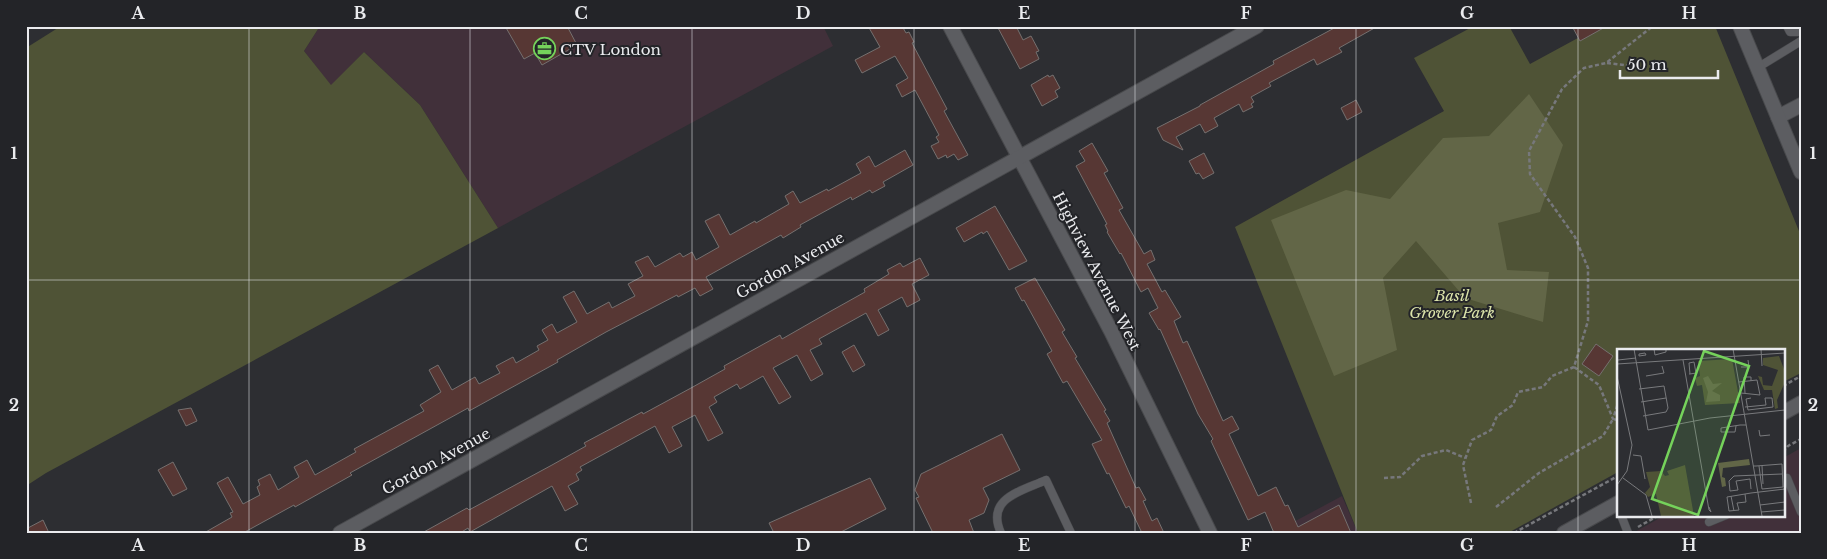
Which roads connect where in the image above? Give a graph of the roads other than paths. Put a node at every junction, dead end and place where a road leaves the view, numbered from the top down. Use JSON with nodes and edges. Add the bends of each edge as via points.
{"nodes":[{"id":1,"x":950,"y":26,"type":"edge"},
{"id":2,"x":1257,"y":26,"type":"edge"},
{"id":3,"x":1740,"y":26,"type":"edge"},
{"id":4,"x":1788,"y":26,"type":"edge"},
{"id":5,"x":1801,"y":32,"type":"edge"},
{"id":6,"x":1801,"y":41,"type":"edge"},
{"id":7,"x":1757,"y":68,"type":"junction"},
{"id":8,"x":1801,"y":104,"type":"edge"},
{"id":9,"x":1778,"y":117,"type":"junction"},
{"id":10,"x":1020,"y":157,"type":"junction"},
{"id":11,"x":1801,"y":172,"type":"edge"},
{"id":12,"x":1801,"y":403,"type":"edge"},
{"id":13,"x":1784,"y":412,"type":"edge"},
{"id":14,"x":1787,"y":478,"type":"dead end"},
{"id":15,"x":1617,"y":507,"type":"edge"},
{"id":16,"x":1801,"y":512,"type":"edge"},
{"id":17,"x":1621,"y":516,"type":"edge"},
{"id":18,"x":1723,"y":516,"type":"edge"},
{"id":19,"x":1708,"y":522,"type":"dead end"},
{"id":20,"x":340,"y":533,"type":"edge"},
{"id":21,"x":1001,"y":533,"type":"edge"},
{"id":22,"x":1071,"y":533,"type":"edge"},
{"id":23,"x":1210,"y":533,"type":"edge"},
{"id":24,"x":1564,"y":533,"type":"edge"},
{"id":25,"x":1628,"y":533,"type":"edge"}],
"edges":[{"from":1,"to":10,"type":"street","name":"Highview Avenue West"},
{"from":2,"to":10,"type":"street","name":"Gordon Avenue"},
{"from":3,"to":7,"type":"street"},
{"from":4,"to":5,"type":"lane","via":[[1790,32]]},
{"from":6,"to":7,"type":"lane"},
{"from":7,"to":9,"type":"street"},
{"from":8,"to":9,"type":"street"},
{"from":9,"to":11,"type":"street"},
{"from":10,"to":20,"type":"street","name":"Gordon Avenue"},
{"from":10,"to":23,"type":"street","name":"Highview Avenue West","via":[[1111,331]]},
{"from":12,"to":13,"type":"street"},
{"from":14,"to":16,"type":"lane"},
{"from":15,"to":24,"type":"street"},
{"from":17,"to":25,"type":"lane"},
{"from":18,"to":19,"type":"lane"},
{"from":21,"to":22,"type":"lane","via":[[996,515],[1000,504],[1013,494],[1046,480]]}]}
